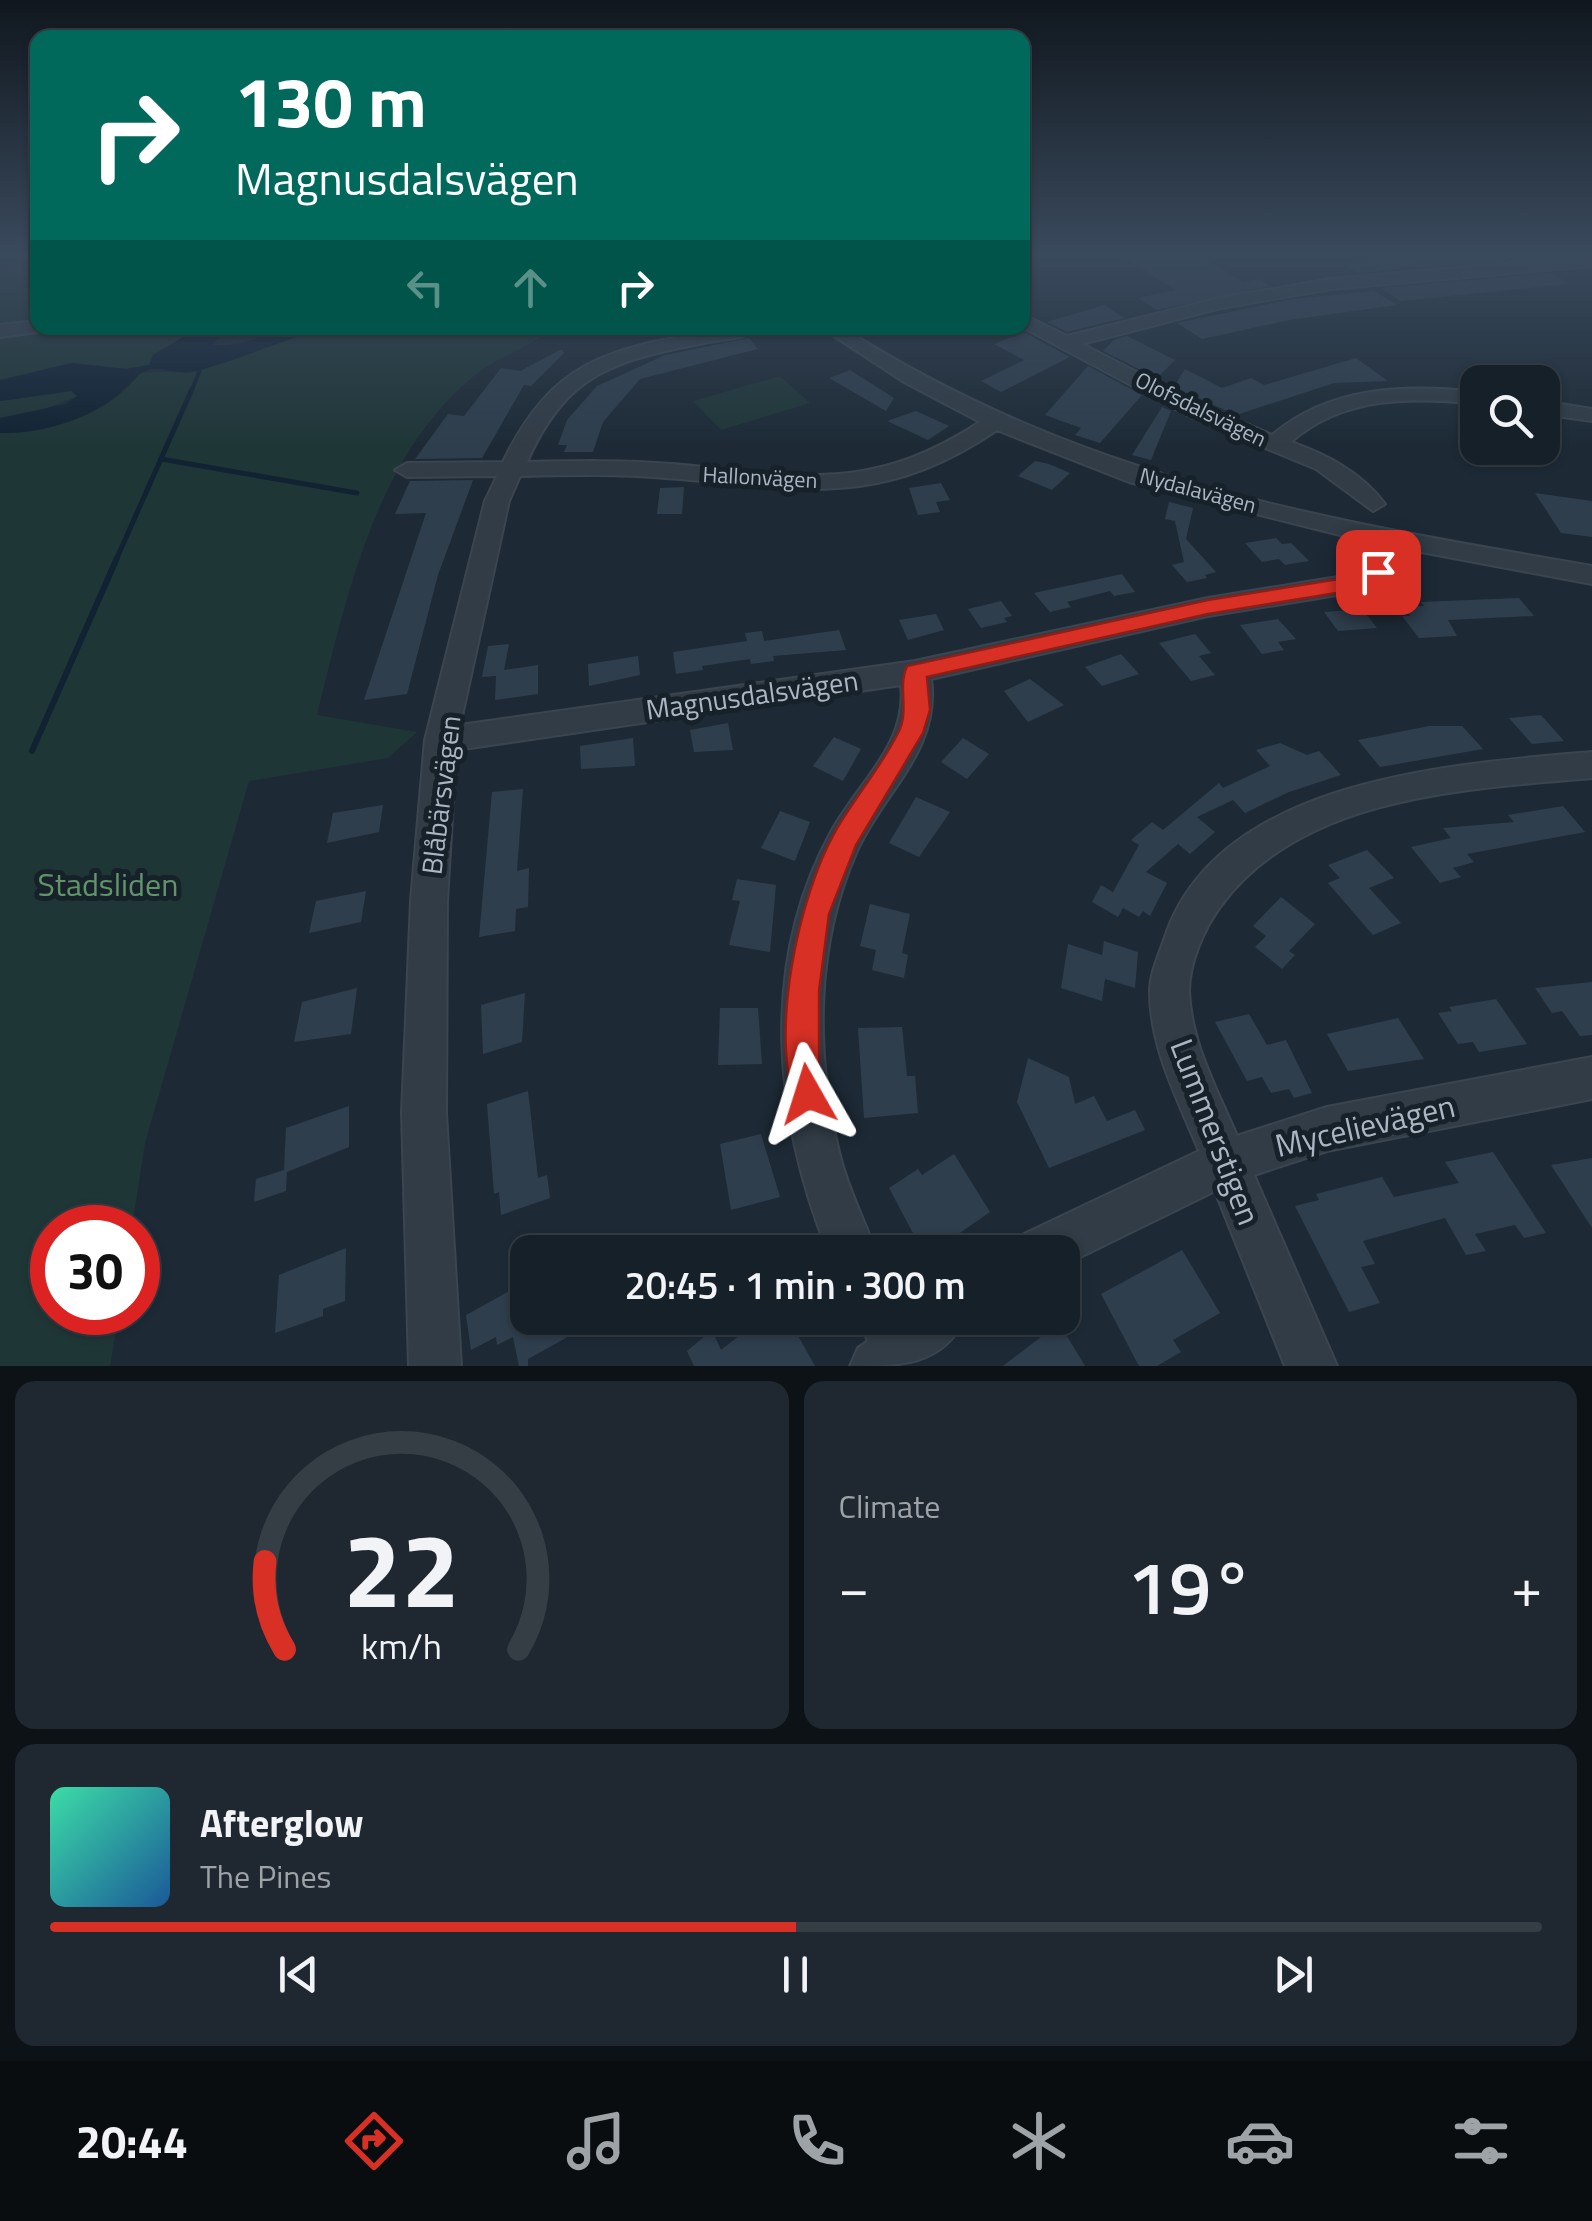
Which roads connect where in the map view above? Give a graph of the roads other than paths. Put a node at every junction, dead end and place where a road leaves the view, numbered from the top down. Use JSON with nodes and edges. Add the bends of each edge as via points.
{"nodes":[{"id":1,"x":1159,"y":319,"type":"edge"},
{"id":2,"x":1030,"y":322,"type":"edge"},
{"id":3,"x":30,"y":328,"type":"edge"},
{"id":4,"x":0,"y":331,"type":"edge"},
{"id":5,"x":716,"y":335,"type":"edge"},
{"id":6,"x":842,"y":335,"type":"edge"},
{"id":7,"x":1067,"y":342,"type":"junction"},
{"id":8,"x":1460,"y":396,"type":"edge"},
{"id":9,"x":1560,"y":410,"type":"edge"},
{"id":10,"x":1592,"y":414,"type":"edge"},
{"id":11,"x":995,"y":422,"type":"junction"},
{"id":12,"x":1274,"y":445,"type":"junction"},
{"id":13,"x":406,"y":470,"type":"dead end"},
{"id":14,"x":512,"y":470,"type":"junction"},
{"id":15,"x":1373,"y":504,"type":"dead end"},
{"id":16,"x":1390,"y":540,"type":"junction"},
{"id":17,"x":1592,"y":576,"type":"edge"},
{"id":18,"x":915,"y":672,"type":"junction"},
{"id":19,"x":441,"y":740,"type":"junction"},
{"id":20,"x":1592,"y":765,"type":"edge"},
{"id":21,"x":1592,"y":1078,"type":"edge"},
{"id":22,"x":1225,"y":1162,"type":"junction"},
{"id":23,"x":846,"y":1235,"type":"edge"},
{"id":24,"x":1074,"y":1235,"type":"edge"},
{"id":25,"x":435,"y":1366,"type":"edge"},
{"id":26,"x":1310,"y":1366,"type":"edge"}],
"edges":[{"from":1,"to":7,"type":"street"},
{"from":2,"to":7,"type":"street","name":"Olofsdalsvägen"},
{"from":3,"to":4,"type":"street"},
{"from":5,"to":14,"type":"street","name":"Blåbärsvägen","via":[[645,349],[580,376],[542,410]]},
{"from":6,"to":11,"type":"street","name":"Nydalavägen"},
{"from":7,"to":12,"type":"street","name":"Olofsdalsvägen"},
{"from":8,"to":12,"type":"street","via":[[1369,397],[1303,422]]},
{"from":9,"to":10,"type":"street"},
{"from":11,"to":14,"type":"street","name":"Hallonvägen","via":[[920,466],[858,480]]},
{"from":11,"to":16,"type":"street","name":"Nydalavägen","via":[[1139,475]]},
{"from":12,"to":15,"type":"street","name":"Olofsdalsvägen","via":[[1336,468]]},
{"from":13,"to":14,"type":"street","name":"Hallonvägen"},
{"from":14,"to":19,"type":"street","name":"Blåbärsvägen","via":[[498,501]]},
{"from":16,"to":17,"type":"street","name":"Nydalavägen"},
{"from":16,"to":18,"type":"street","name":"Magnusdalsvägen","via":[[1384,564],[1363,580]]},
{"from":18,"to":19,"type":"street","name":"Magnusdalsvägen"},
{"from":18,"to":23,"type":"street","via":[[915,723],[831,868],[815,914],[804,991],[803,1068],[818,1148]]},
{"from":19,"to":25,"type":"street","name":"Blåbärsvägen","via":[[424,1114]]},
{"from":20,"to":22,"type":"street","name":"Lummerstigen","via":[[1354,802],[1287,824],[1238,858],[1204,896],[1179,942],[1170,985],[1176,1043]]},
{"from":21,"to":22,"type":"street","name":"Mycelievägen","via":[[1327,1129]]},
{"from":22,"to":24,"type":"street","name":"Mycelievägen"},
{"from":22,"to":26,"type":"street","name":"Lummerstigen"}]}
